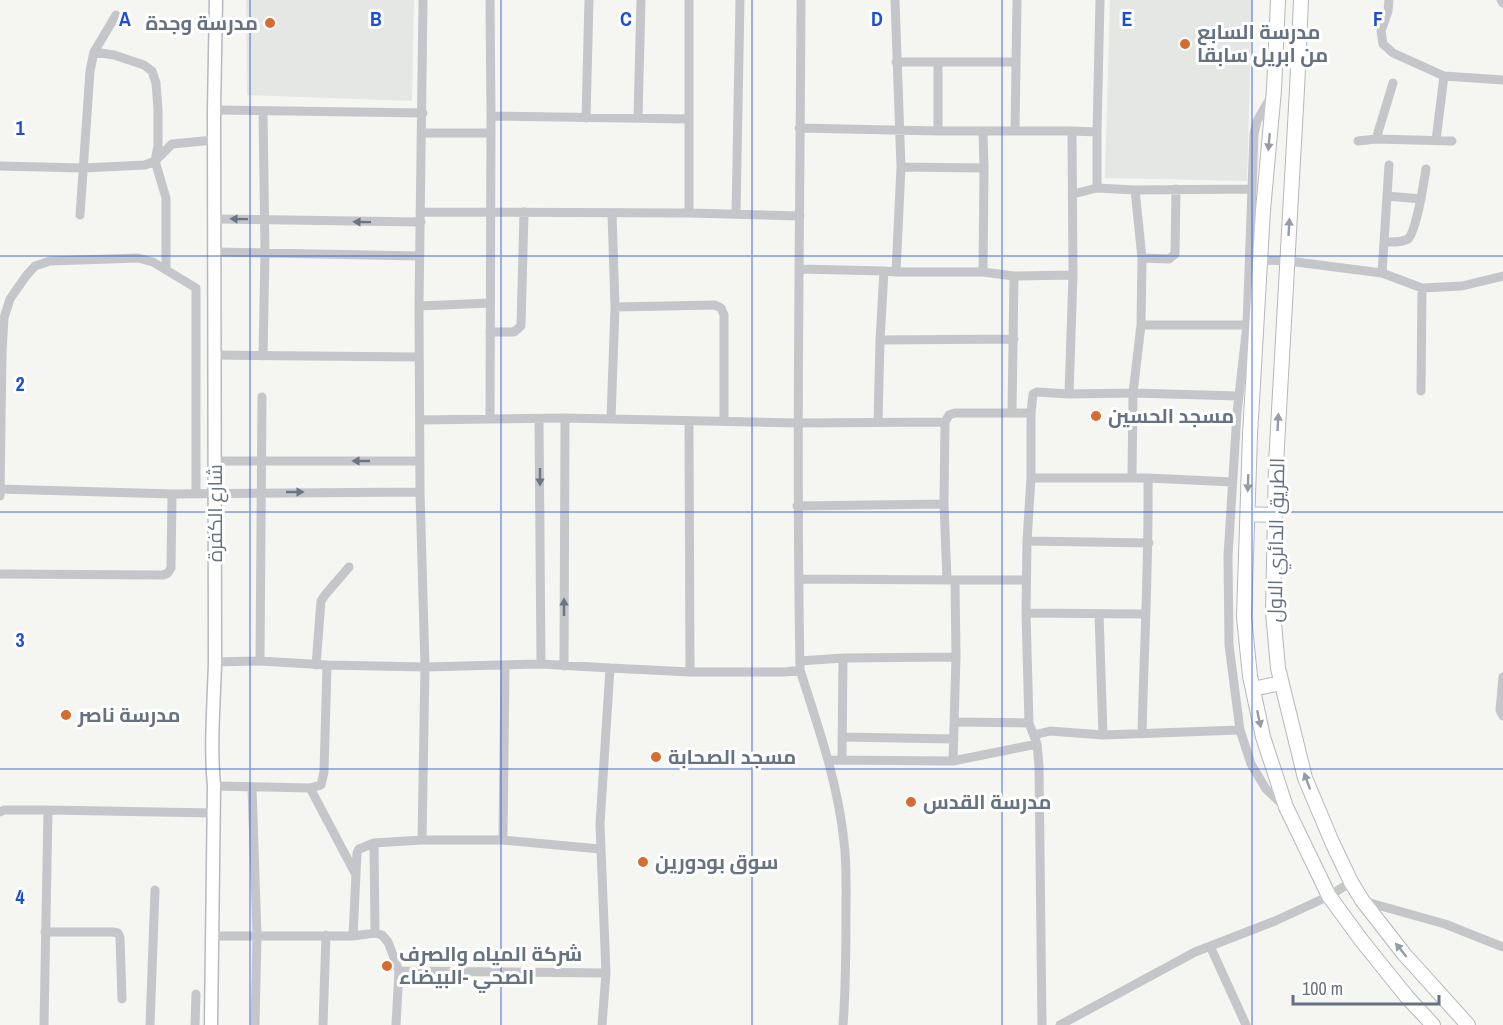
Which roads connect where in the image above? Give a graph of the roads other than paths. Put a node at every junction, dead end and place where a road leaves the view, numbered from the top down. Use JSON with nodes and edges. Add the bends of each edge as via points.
{"nodes":[{"id":1,"x":216,"y":0,"type":"edge"},
{"id":2,"x":423,"y":0,"type":"edge"},
{"id":3,"x":490,"y":0,"type":"edge"},
{"id":4,"x":590,"y":0,"type":"edge"},
{"id":5,"x":641,"y":0,"type":"edge"},
{"id":6,"x":690,"y":0,"type":"edge"},
{"id":7,"x":740,"y":0,"type":"edge"},
{"id":8,"x":801,"y":0,"type":"edge"},
{"id":9,"x":895,"y":0,"type":"edge"},
{"id":10,"x":1017,"y":0,"type":"edge"},
{"id":11,"x":1100,"y":0,"type":"edge"},
{"id":12,"x":1278,"y":0,"type":"edge"},
{"id":13,"x":1301,"y":0,"type":"edge"},
{"id":14,"x":1389,"y":0,"type":"edge"},
{"id":15,"x":116,"y":15,"type":"dead end"},
{"id":16,"x":94,"y":52,"type":"junction"},
{"id":17,"x":896,"y":62,"type":"junction"},
{"id":18,"x":938,"y":62,"type":"junction"},
{"id":19,"x":1016,"y":62,"type":"junction"},
{"id":20,"x":1444,"y":76,"type":"junction"},
{"id":21,"x":1503,"y":80,"type":"edge"},
{"id":22,"x":1393,"y":83,"type":"dead end"},
{"id":23,"x":1274,"y":90,"type":"junction"},
{"id":24,"x":214,"y":110,"type":"junction"},
{"id":25,"x":263,"y":111,"type":"junction"},
{"id":26,"x":423,"y":113,"type":"junction"},
{"id":27,"x":1272,"y":115,"type":"junction"},
{"id":28,"x":491,"y":116,"type":"junction"},
{"id":29,"x":1296,"y":116,"type":"junction"},
{"id":30,"x":586,"y":118,"type":"junction"},
{"id":31,"x":638,"y":118,"type":"junction"},
{"id":32,"x":689,"y":119,"type":"junction"},
{"id":33,"x":799,"y":128,"type":"junction"},
{"id":34,"x":899,"y":129,"type":"junction"},
{"id":35,"x":1015,"y":130,"type":"junction"},
{"id":36,"x":938,"y":131,"type":"junction"},
{"id":37,"x":982,"y":131,"type":"junction"},
{"id":38,"x":1072,"y":131,"type":"junction"},
{"id":39,"x":1097,"y":132,"type":"junction"},
{"id":40,"x":423,"y":133,"type":"junction"},
{"id":41,"x":491,"y":133,"type":"junction"},
{"id":42,"x":1376,"y":139,"type":"junction"},
{"id":43,"x":214,"y":140,"type":"junction"},
{"id":44,"x":1436,"y":140,"type":"junction"},
{"id":45,"x":1358,"y":141,"type":"dead end"},
{"id":46,"x":1452,"y":141,"type":"dead end"},
{"id":47,"x":155,"y":161,"type":"junction"},
{"id":48,"x":1389,"y":165,"type":"dead end"},
{"id":49,"x":0,"y":166,"type":"edge"},
{"id":50,"x":901,"y":167,"type":"junction"},
{"id":51,"x":83,"y":168,"type":"junction"},
{"id":52,"x":984,"y":168,"type":"junction"},
{"id":53,"x":1426,"y":169,"type":"dead end"},
{"id":54,"x":1097,"y":188,"type":"junction"},
{"id":55,"x":1176,"y":189,"type":"junction"},
{"id":56,"x":1251,"y":189,"type":"junction"},
{"id":57,"x":1135,"y":190,"type":"junction"},
{"id":58,"x":1073,"y":194,"type":"junction"},
{"id":59,"x":1387,"y":196,"type":"junction"},
{"id":60,"x":1421,"y":199,"type":"junction"},
{"id":61,"x":420,"y":212,"type":"junction"},
{"id":62,"x":524,"y":212,"type":"junction"},
{"id":63,"x":490,"y":213,"type":"junction"},
{"id":64,"x":612,"y":213,"type":"junction"},
{"id":65,"x":689,"y":213,"type":"junction"},
{"id":66,"x":736,"y":214,"type":"junction"},
{"id":67,"x":80,"y":215,"type":"dead end"},
{"id":68,"x":800,"y":216,"type":"junction"},
{"id":69,"x":214,"y":219,"type":"junction"},
{"id":70,"x":265,"y":220,"type":"junction"},
{"id":71,"x":421,"y":222,"type":"junction"},
{"id":72,"x":1384,"y":242,"type":"junction"},
{"id":73,"x":214,"y":252,"type":"junction"},
{"id":74,"x":265,"y":252,"type":"junction"},
{"id":75,"x":419,"y":256,"type":"junction"},
{"id":76,"x":1142,"y":258,"type":"junction"},
{"id":77,"x":1260,"y":260,"type":"junction"},
{"id":78,"x":1288,"y":261,"type":"junction"},
{"id":79,"x":799,"y":269,"type":"junction"},
{"id":80,"x":166,"y":270,"type":"junction"},
{"id":81,"x":884,"y":271,"type":"junction"},
{"id":82,"x":896,"y":272,"type":"junction"},
{"id":83,"x":983,"y":272,"type":"junction"},
{"id":84,"x":1382,"y":273,"type":"junction"},
{"id":85,"x":1073,"y":275,"type":"junction"},
{"id":86,"x":1014,"y":276,"type":"junction"},
{"id":87,"x":1503,"y":276,"type":"edge"},
{"id":88,"x":196,"y":288,"type":"junction"},
{"id":89,"x":1422,"y":288,"type":"junction"},
{"id":90,"x":214,"y":290,"type":"junction"},
{"id":91,"x":5,"y":298,"type":"edge"},
{"id":92,"x":490,"y":303,"type":"junction"},
{"id":93,"x":419,"y":306,"type":"junction"},
{"id":94,"x":615,"y":307,"type":"junction"},
{"id":95,"x":1141,"y":325,"type":"junction"},
{"id":96,"x":1247,"y":325,"type":"junction"},
{"id":97,"x":490,"y":332,"type":"junction"},
{"id":98,"x":1014,"y":339,"type":"junction"},
{"id":99,"x":880,"y":340,"type":"junction"},
{"id":100,"x":215,"y":356,"type":"junction"},
{"id":101,"x":263,"y":356,"type":"junction"},
{"id":102,"x":419,"y":357,"type":"junction"},
{"id":103,"x":1421,"y":391,"type":"dead end"},
{"id":104,"x":1133,"y":393,"type":"junction"},
{"id":105,"x":1069,"y":394,"type":"junction"},
{"id":106,"x":1239,"y":396,"type":"junction"},
{"id":107,"x":262,"y":397,"type":"dead end"},
{"id":108,"x":1012,"y":413,"type":"junction"},
{"id":109,"x":1031,"y":413,"type":"junction"},
{"id":110,"x":490,"y":418,"type":"junction"},
{"id":111,"x":565,"y":418,"type":"junction"},
{"id":112,"x":539,"y":419,"type":"junction"},
{"id":113,"x":611,"y":419,"type":"junction"},
{"id":114,"x":420,"y":420,"type":"junction"},
{"id":115,"x":689,"y":421,"type":"junction"},
{"id":116,"x":724,"y":422,"type":"junction"},
{"id":117,"x":878,"y":422,"type":"junction"},
{"id":118,"x":945,"y":422,"type":"junction"},
{"id":119,"x":797,"y":423,"type":"junction"},
{"id":120,"x":419,"y":460,"type":"junction"},
{"id":121,"x":215,"y":461,"type":"junction"},
{"id":122,"x":261,"y":461,"type":"junction"},
{"id":123,"x":1031,"y":478,"type":"junction"},
{"id":124,"x":1132,"y":478,"type":"junction"},
{"id":125,"x":1148,"y":478,"type":"junction"},
{"id":126,"x":1233,"y":482,"type":"junction"},
{"id":127,"x":0,"y":489,"type":"edge"},
{"id":128,"x":196,"y":492,"type":"junction"},
{"id":129,"x":261,"y":492,"type":"junction"},
{"id":130,"x":420,"y":492,"type":"junction"},
{"id":131,"x":172,"y":494,"type":"junction"},
{"id":132,"x":215,"y":494,"type":"junction"},
{"id":133,"x":0,"y":496,"type":"edge"},
{"id":134,"x":944,"y":504,"type":"junction"},
{"id":135,"x":797,"y":506,"type":"junction"},
{"id":136,"x":1248,"y":514,"type":"junction"},
{"id":137,"x":1275,"y":515,"type":"junction"},
{"id":138,"x":1027,"y":541,"type":"junction"},
{"id":139,"x":1149,"y":543,"type":"junction"},
{"id":140,"x":349,"y":567,"type":"dead end"},
{"id":141,"x":0,"y":574,"type":"edge"},
{"id":142,"x":799,"y":579,"type":"junction"},
{"id":143,"x":951,"y":580,"type":"junction"},
{"id":144,"x":1026,"y":580,"type":"junction"},
{"id":145,"x":1026,"y":613,"type":"junction"},
{"id":146,"x":1100,"y":614,"type":"junction"},
{"id":147,"x":1145,"y":614,"type":"junction"},
{"id":148,"x":956,"y":657,"type":"junction"},
{"id":149,"x":843,"y":658,"type":"junction"},
{"id":150,"x":260,"y":661,"type":"junction"},
{"id":151,"x":215,"y":662,"type":"junction"},
{"id":152,"x":315,"y":664,"type":"junction"},
{"id":153,"x":541,"y":664,"type":"junction"},
{"id":154,"x":327,"y":665,"type":"junction"},
{"id":155,"x":800,"y":665,"type":"junction"},
{"id":156,"x":505,"y":666,"type":"junction"},
{"id":157,"x":564,"y":666,"type":"junction"},
{"id":158,"x":425,"y":667,"type":"junction"},
{"id":159,"x":610,"y":668,"type":"junction"},
{"id":160,"x":690,"y":672,"type":"junction"},
{"id":161,"x":1503,"y":676,"type":"edge"},
{"id":162,"x":1281,"y":683,"type":"junction"},
{"id":163,"x":1253,"y":689,"type":"junction"},
{"id":164,"x":1503,"y":716,"type":"edge"},
{"id":165,"x":954,"y":722,"type":"junction"},
{"id":166,"x":1029,"y":723,"type":"junction"},
{"id":167,"x":1240,"y":730,"type":"junction"},
{"id":168,"x":1142,"y":734,"type":"junction"},
{"id":169,"x":1103,"y":735,"type":"junction"},
{"id":170,"x":842,"y":737,"type":"junction"},
{"id":171,"x":954,"y":739,"type":"junction"},
{"id":172,"x":1036,"y":739,"type":"junction"},
{"id":173,"x":829,"y":760,"type":"junction"},
{"id":174,"x":842,"y":760,"type":"junction"},
{"id":175,"x":952,"y":761,"type":"junction"},
{"id":176,"x":214,"y":786,"type":"junction"},
{"id":177,"x":252,"y":787,"type":"junction"},
{"id":178,"x":310,"y":788,"type":"junction"},
{"id":179,"x":1286,"y":807,"type":"junction"},
{"id":180,"x":48,"y":810,"type":"junction"},
{"id":181,"x":0,"y":812,"type":"edge"},
{"id":182,"x":213,"y":813,"type":"junction"},
{"id":183,"x":422,"y":840,"type":"junction"},
{"id":184,"x":503,"y":840,"type":"junction"},
{"id":185,"x":374,"y":843,"type":"junction"},
{"id":186,"x":600,"y":849,"type":"junction"},
{"id":187,"x":355,"y":873,"type":"junction"},
{"id":188,"x":1351,"y":882,"type":"junction"},
{"id":189,"x":155,"y":890,"type":"dead end"},
{"id":190,"x":1329,"y":896,"type":"junction"},
{"id":191,"x":1362,"y":900,"type":"junction"},
{"id":192,"x":45,"y":932,"type":"junction"},
{"id":193,"x":375,"y":933,"type":"junction"},
{"id":194,"x":326,"y":935,"type":"junction"},
{"id":195,"x":212,"y":936,"type":"junction"},
{"id":196,"x":257,"y":936,"type":"junction"},
{"id":197,"x":353,"y":936,"type":"junction"},
{"id":198,"x":1210,"y":946,"type":"junction"},
{"id":199,"x":1503,"y":947,"type":"edge"},
{"id":200,"x":399,"y":971,"type":"junction"},
{"id":201,"x":606,"y":973,"type":"junction"},
{"id":202,"x":196,"y":994,"type":"dead end"},
{"id":203,"x":122,"y":999,"type":"dead end"},
{"id":204,"x":1075,"y":1020,"type":"edge"},
{"id":205,"x":44,"y":1025,"type":"edge"},
{"id":206,"x":150,"y":1025,"type":"edge"},
{"id":207,"x":195,"y":1025,"type":"edge"},
{"id":208,"x":211,"y":1025,"type":"edge"},
{"id":209,"x":255,"y":1025,"type":"edge"},
{"id":210,"x":323,"y":1025,"type":"edge"},
{"id":211,"x":396,"y":1025,"type":"edge"},
{"id":212,"x":602,"y":1025,"type":"edge"},
{"id":213,"x":843,"y":1025,"type":"edge"},
{"id":214,"x":1042,"y":1025,"type":"edge"},
{"id":215,"x":1060,"y":1025,"type":"edge"},
{"id":216,"x":1246,"y":1025,"type":"edge"},
{"id":217,"x":1433,"y":1025,"type":"edge"},
{"id":218,"x":1468,"y":1025,"type":"edge"}],
"edges":[{"from":1,"to":24,"type":"street","name":"شارع الكفرة"},
{"from":2,"to":26,"type":"street"},
{"from":3,"to":28,"type":"street"},
{"from":4,"to":30,"type":"street"},
{"from":5,"to":31,"type":"street"},
{"from":6,"to":32,"type":"street"},
{"from":7,"to":66,"type":"street"},
{"from":8,"to":33,"type":"street"},
{"from":9,"to":17,"type":"street"},
{"from":10,"to":19,"type":"street"},
{"from":11,"to":39,"type":"street"},
{"from":12,"to":23,"type":"main road","name":"الطريق الدائري الاول"},
{"from":13,"to":29,"type":"main road","name":"الطريق الدائري الاول"},
{"from":14,"to":20,"type":"street","via":[[1381,31],[1383,44],[1393,53]]},
{"from":15,"to":16,"type":"street"},
{"from":16,"to":47,"type":"street","via":[[114,55],[152,71],[158,109]]},
{"from":16,"to":51,"type":"street"},
{"from":17,"to":18,"type":"street"},
{"from":17,"to":34,"type":"street"},
{"from":18,"to":19,"type":"street"},
{"from":18,"to":36,"type":"street"},
{"from":19,"to":35,"type":"street"},
{"from":20,"to":21,"type":"street"},
{"from":20,"to":44,"type":"street"},
{"from":22,"to":42,"type":"street"},
{"from":23,"to":27,"type":"main road","name":"الطريق الدائري الاول"},
{"from":23,"to":56,"type":"street","via":[[1257,121]]},
{"from":24,"to":25,"type":"street"},
{"from":24,"to":43,"type":"street","name":"شارع الكفرة"},
{"from":25,"to":26,"type":"street"},
{"from":25,"to":70,"type":"street"},
{"from":26,"to":40,"type":"street"},
{"from":27,"to":29,"type":"main road"},
{"from":27,"to":77,"type":"main road","name":"الطريق الدائري الاول","one_way":true},
{"from":28,"to":30,"type":"street"},
{"from":28,"to":41,"type":"street"},
{"from":78,"to":29,"type":"main road","name":"الطريق الدائري الاول","one_way":true},
{"from":30,"to":31,"type":"street"},
{"from":31,"to":32,"type":"street"},
{"from":32,"to":65,"type":"street"},
{"from":33,"to":34,"type":"street"},
{"from":33,"to":68,"type":"street"},
{"from":34,"to":36,"type":"street"},
{"from":34,"to":50,"type":"street"},
{"from":35,"to":37,"type":"street"},
{"from":35,"to":38,"type":"street"},
{"from":36,"to":37,"type":"street"},
{"from":37,"to":52,"type":"street"},
{"from":38,"to":39,"type":"street"},
{"from":38,"to":58,"type":"street"},
{"from":39,"to":54,"type":"street"},
{"from":40,"to":41,"type":"street"},
{"from":40,"to":61,"type":"street"},
{"from":41,"to":63,"type":"street"},
{"from":42,"to":44,"type":"street"},
{"from":42,"to":45,"type":"street"},
{"from":43,"to":47,"type":"street","via":[[172,144]]},
{"from":43,"to":69,"type":"street","name":"شارع الكفرة"},
{"from":44,"to":46,"type":"street"},
{"from":47,"to":51,"type":"street","via":[[145,165]]},
{"from":47,"to":80,"type":"street","via":[[166,198]]},
{"from":48,"to":59,"type":"street"},
{"from":49,"to":51,"type":"street"},
{"from":50,"to":52,"type":"street"},
{"from":50,"to":82,"type":"street"},
{"from":51,"to":67,"type":"street"},
{"from":52,"to":83,"type":"street"},
{"from":53,"to":60,"type":"street"},
{"from":54,"to":57,"type":"street"},
{"from":54,"to":58,"type":"street"},
{"from":55,"to":56,"type":"street"},
{"from":55,"to":57,"type":"street"},
{"from":55,"to":76,"type":"street","via":[[1175,254],[1170,259]]},
{"from":56,"to":96,"type":"street"},
{"from":57,"to":76,"type":"street"},
{"from":58,"to":85,"type":"street"},
{"from":59,"to":60,"type":"street"},
{"from":59,"to":72,"type":"street"},
{"from":60,"to":72,"type":"street","via":[[1410,236],[1399,242]]},
{"from":61,"to":63,"type":"street"},
{"from":61,"to":71,"type":"street"},
{"from":62,"to":63,"type":"street"},
{"from":62,"to":64,"type":"street"},
{"from":62,"to":97,"type":"street","via":[[521,326],[514,332]]},
{"from":63,"to":92,"type":"street"},
{"from":64,"to":65,"type":"street"},
{"from":64,"to":94,"type":"street"},
{"from":65,"to":66,"type":"street"},
{"from":66,"to":68,"type":"street"},
{"from":68,"to":79,"type":"street"},
{"from":70,"to":69,"type":"street","one_way":true},
{"from":69,"to":73,"type":"street","name":"شارع الكفرة"},
{"from":71,"to":70,"type":"street","one_way":true},
{"from":70,"to":74,"type":"street"},
{"from":71,"to":75,"type":"street"},
{"from":72,"to":84,"type":"street"},
{"from":73,"to":74,"type":"street"},
{"from":73,"to":90,"type":"street","name":"شارع الكفرة"},
{"from":74,"to":75,"type":"street"},
{"from":74,"to":101,"type":"street"},
{"from":75,"to":93,"type":"street"},
{"from":76,"to":95,"type":"street"},
{"from":77,"to":78,"type":"street"},
{"from":77,"to":136,"type":"main road","name":"الطريق الدائري الاول","one_way":true},
{"from":78,"to":84,"type":"street"},
{"from":137,"to":78,"type":"main road","name":"الطريق الدائري الاول","one_way":true},
{"from":79,"to":81,"type":"street"},
{"from":79,"to":119,"type":"street"},
{"from":80,"to":88,"type":"street"},
{"from":80,"to":91,"type":"street","via":[[138,258],[50,261],[35,266]]},
{"from":81,"to":82,"type":"street"},
{"from":81,"to":99,"type":"street"},
{"from":82,"to":83,"type":"street"},
{"from":83,"to":86,"type":"street"},
{"from":84,"to":89,"type":"street"},
{"from":85,"to":86,"type":"street"},
{"from":85,"to":105,"type":"street"},
{"from":86,"to":98,"type":"street"},
{"from":87,"to":89,"type":"street","via":[[1462,286]]},
{"from":88,"to":90,"type":"street"},
{"from":88,"to":128,"type":"street"},
{"from":89,"to":103,"type":"street"},
{"from":90,"to":100,"type":"street","name":"شارع الكفرة"},
{"from":91,"to":127,"type":"street"},
{"from":92,"to":93,"type":"street"},
{"from":92,"to":97,"type":"street"},
{"from":93,"to":102,"type":"street"},
{"from":94,"to":113,"type":"street"},
{"from":94,"to":116,"type":"street","via":[[721,308]]},
{"from":95,"to":96,"type":"street"},
{"from":95,"to":104,"type":"street"},
{"from":96,"to":106,"type":"street"},
{"from":97,"to":110,"type":"street"},
{"from":98,"to":99,"type":"street"},
{"from":98,"to":108,"type":"street"},
{"from":99,"to":117,"type":"street"},
{"from":100,"to":101,"type":"street"},
{"from":100,"to":121,"type":"street","name":"شارع الكفرة"},
{"from":101,"to":102,"type":"street"},
{"from":102,"to":114,"type":"street"},
{"from":104,"to":105,"type":"street"},
{"from":104,"to":106,"type":"street"},
{"from":104,"to":124,"type":"street"},
{"from":105,"to":109,"type":"street","via":[[1037,392],[1033,394]]},
{"from":106,"to":126,"type":"street"},
{"from":107,"to":122,"type":"street"},
{"from":108,"to":109,"type":"street"},
{"from":108,"to":118,"type":"street","via":[[955,413]]},
{"from":109,"to":123,"type":"street"},
{"from":110,"to":112,"type":"street"},
{"from":110,"to":114,"type":"street"},
{"from":111,"to":112,"type":"street"},
{"from":111,"to":113,"type":"street"},
{"from":157,"to":111,"type":"street","one_way":true},
{"from":112,"to":153,"type":"street","one_way":true},
{"from":113,"to":115,"type":"street"},
{"from":114,"to":120,"type":"street"},
{"from":115,"to":116,"type":"street"},
{"from":115,"to":160,"type":"street"},
{"from":116,"to":119,"type":"street"},
{"from":117,"to":118,"type":"street"},
{"from":117,"to":119,"type":"street"},
{"from":118,"to":134,"type":"street"},
{"from":119,"to":135,"type":"street"},
{"from":120,"to":122,"type":"street","one_way":true},
{"from":120,"to":130,"type":"street"},
{"from":121,"to":122,"type":"street"},
{"from":121,"to":132,"type":"street","name":"شارع الكفرة"},
{"from":122,"to":129,"type":"street"},
{"from":123,"to":124,"type":"street"},
{"from":123,"to":138,"type":"street"},
{"from":124,"to":125,"type":"street"},
{"from":125,"to":126,"type":"street"},
{"from":125,"to":139,"type":"street"},
{"from":126,"to":167,"type":"street","via":[[1228,556],[1229,645]]},
{"from":127,"to":131,"type":"street"},
{"from":127,"to":133,"type":"street"},
{"from":128,"to":131,"type":"street"},
{"from":128,"to":132,"type":"street"},
{"from":129,"to":130,"type":"street","one_way":true},
{"from":129,"to":132,"type":"street"},
{"from":129,"to":150,"type":"street"},
{"from":130,"to":158,"type":"street"},
{"from":131,"to":141,"type":"street","via":[[171,568],[164,575]]},
{"from":132,"to":151,"type":"street","name":"شارع الكفرة"},
{"from":134,"to":135,"type":"street"},
{"from":134,"to":143,"type":"street"},
{"from":135,"to":142,"type":"street"},
{"from":136,"to":137,"type":"main road"},
{"from":136,"to":163,"type":"main road","name":"الطريق الدائري الاول","via":[[1245,617]]},
{"from":137,"to":162,"type":"main road","name":"الطريق الدائري الاول","via":[[1273,612]]},
{"from":138,"to":139,"type":"street"},
{"from":138,"to":144,"type":"street"},
{"from":139,"to":147,"type":"street"},
{"from":140,"to":152,"type":"street","via":[[321,601]]},
{"from":142,"to":143,"type":"street"},
{"from":142,"to":155,"type":"street"},
{"from":143,"to":144,"type":"street"},
{"from":143,"to":148,"type":"street"},
{"from":144,"to":145,"type":"street"},
{"from":145,"to":146,"type":"street"},
{"from":145,"to":166,"type":"street"},
{"from":146,"to":147,"type":"street"},
{"from":146,"to":169,"type":"street"},
{"from":147,"to":168,"type":"street"},
{"from":148,"to":149,"type":"street"},
{"from":148,"to":165,"type":"street"},
{"from":149,"to":155,"type":"street"},
{"from":149,"to":170,"type":"street"},
{"from":150,"to":151,"type":"street"},
{"from":150,"to":152,"type":"street"},
{"from":151,"to":176,"type":"street","name":"شارع الكفرة"},
{"from":152,"to":154,"type":"street"},
{"from":153,"to":156,"type":"street"},
{"from":153,"to":157,"type":"street"},
{"from":154,"to":158,"type":"street"},
{"from":154,"to":178,"type":"street","via":[[323,779],[321,785]]},
{"from":155,"to":160,"type":"street","via":[[785,672]]},
{"from":155,"to":173,"type":"street"},
{"from":156,"to":158,"type":"street"},
{"from":156,"to":184,"type":"street"},
{"from":157,"to":159,"type":"street"},
{"from":158,"to":183,"type":"street"},
{"from":159,"to":160,"type":"street"},
{"from":159,"to":186,"type":"street"},
{"from":161,"to":164,"type":"street"},
{"from":162,"to":163,"type":"main road"},
{"from":188,"to":162,"type":"main road","name":"الطريق الدائري الاول","one_way":true,"via":[[1305,777]]},
{"from":163,"to":179,"type":"main road","name":"الطريق الدائري الاول","one_way":true,"via":[[1263,736]]},
{"from":165,"to":166,"type":"street"},
{"from":165,"to":171,"type":"street"},
{"from":166,"to":172,"type":"street"},
{"from":167,"to":168,"type":"street"},
{"from":167,"to":179,"type":"street","via":[[1251,764],[1266,789]]},
{"from":168,"to":169,"type":"street"},
{"from":169,"to":172,"type":"street","via":[[1050,731]]},
{"from":170,"to":171,"type":"street"},
{"from":170,"to":174,"type":"street"},
{"from":171,"to":175,"type":"street"},
{"from":172,"to":175,"type":"street"},
{"from":172,"to":214,"type":"street"},
{"from":173,"to":174,"type":"street"},
{"from":173,"to":213,"type":"street","via":[[846,872]]},
{"from":174,"to":175,"type":"street"},
{"from":176,"to":177,"type":"street"},
{"from":176,"to":182,"type":"street","name":"شارع الكفرة"},
{"from":177,"to":178,"type":"street"},
{"from":177,"to":196,"type":"street"},
{"from":178,"to":187,"type":"street"},
{"from":179,"to":190,"type":"main road","name":"الطريق الدائري الاول"},
{"from":180,"to":181,"type":"street"},
{"from":180,"to":182,"type":"street"},
{"from":180,"to":192,"type":"street"},
{"from":182,"to":195,"type":"street","name":"شارع الكفرة"},
{"from":183,"to":184,"type":"street"},
{"from":183,"to":185,"type":"street"},
{"from":184,"to":186,"type":"street"},
{"from":185,"to":187,"type":"street","via":[[359,849]]},
{"from":185,"to":193,"type":"street"},
{"from":186,"to":201,"type":"street"},
{"from":187,"to":197,"type":"street"},
{"from":188,"to":190,"type":"street"},
{"from":188,"to":191,"type":"main road","name":"الطريق الدائري الاول"},
{"from":189,"to":206,"type":"street"},
{"from":190,"to":198,"type":"street"},
{"from":190,"to":217,"type":"main road","name":"الطريق الدائري الاول"},
{"from":191,"to":199,"type":"street","via":[[1445,924]]},
{"from":218,"to":191,"type":"main road","name":"الطريق الدائري الاول","one_way":true},
{"from":192,"to":203,"type":"street","via":[[118,933]]},
{"from":192,"to":205,"type":"street"},
{"from":193,"to":197,"type":"street"},
{"from":193,"to":200,"type":"street","via":[[388,942]]},
{"from":194,"to":196,"type":"street"},
{"from":194,"to":197,"type":"street"},
{"from":194,"to":210,"type":"street"},
{"from":195,"to":196,"type":"street"},
{"from":195,"to":208,"type":"street","name":"شارع الكفرة"},
{"from":196,"to":209,"type":"street"},
{"from":198,"to":204,"type":"street"},
{"from":198,"to":216,"type":"street"},
{"from":200,"to":201,"type":"street"},
{"from":200,"to":211,"type":"street"},
{"from":201,"to":212,"type":"street"},
{"from":202,"to":207,"type":"street"},
{"from":204,"to":215,"type":"street"}]}
